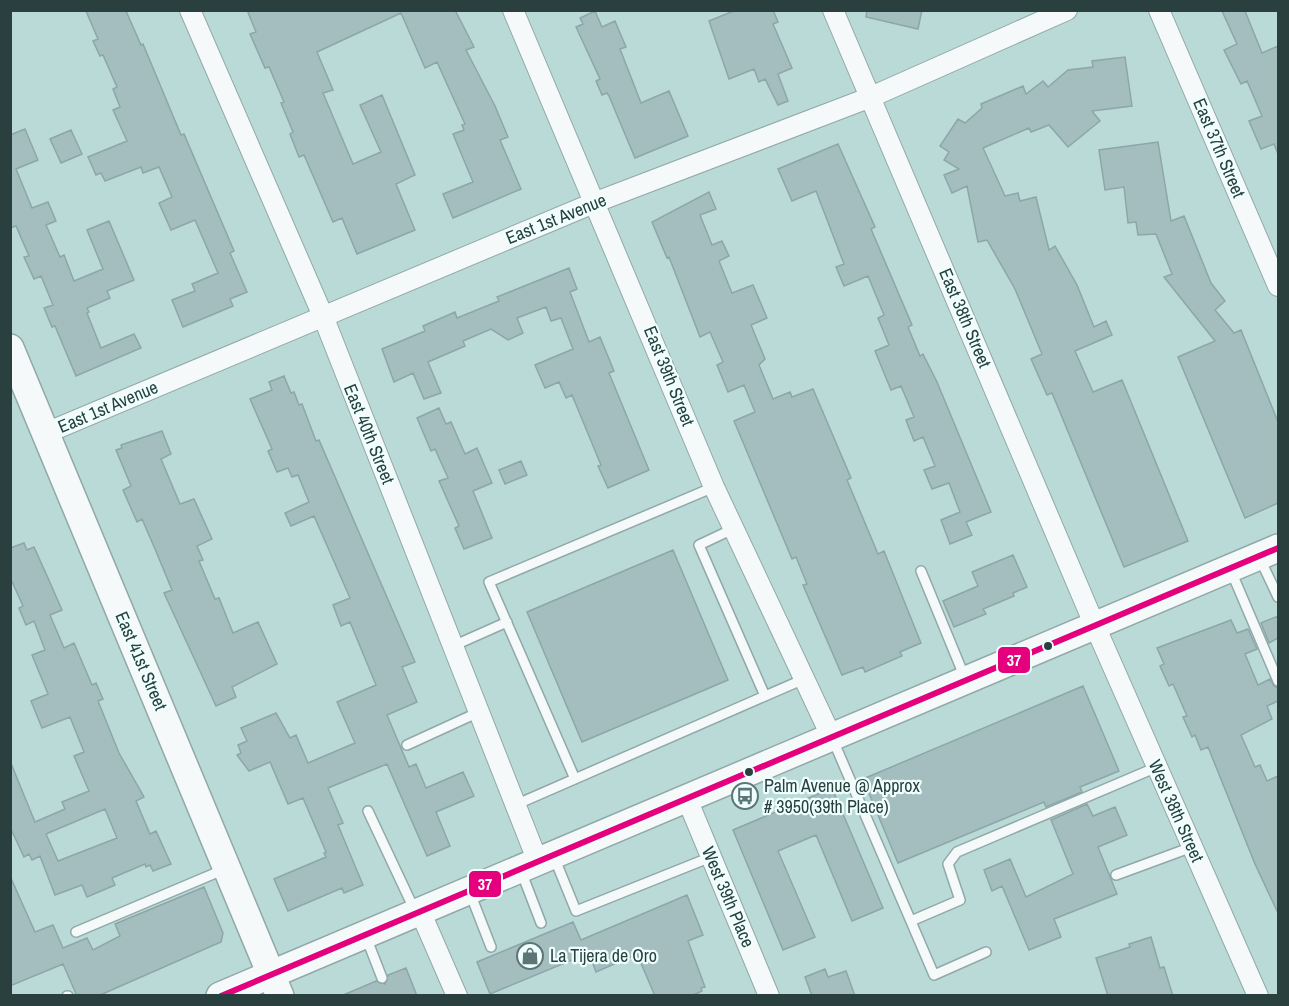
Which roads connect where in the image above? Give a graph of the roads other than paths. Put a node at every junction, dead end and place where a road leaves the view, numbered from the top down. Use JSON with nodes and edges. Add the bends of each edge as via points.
{"nodes":[{"id":1,"x":190,"y":10,"type":"edge"},
{"id":2,"x":513,"y":10,"type":"edge"},
{"id":3,"x":833,"y":10,"type":"edge"},
{"id":4,"x":1067,"y":10,"type":"edge"},
{"id":5,"x":1160,"y":10,"type":"edge"},
{"id":6,"x":871,"y":96,"type":"junction"},
{"id":7,"x":597,"y":202,"type":"junction"},
{"id":8,"x":1278,"y":286,"type":"edge"},
{"id":9,"x":323,"y":316,"type":"junction"},
{"id":10,"x":10,"y":348,"type":"edge"},
{"id":11,"x":46,"y":433,"type":"junction"},
{"id":12,"x":714,"y":487,"type":"junction"},
{"id":13,"x":733,"y":529,"type":"junction"},
{"id":14,"x":1268,"y":552,"type":"edge"},
{"id":15,"x":1230,"y":569,"type":"junction"},
{"id":16,"x":921,"y":571,"type":"dead end"},
{"id":17,"x":1278,"y":597,"type":"edge"},
{"id":18,"x":507,"y":622,"type":"junction"},
{"id":19,"x":1095,"y":626,"type":"junction"},
{"id":20,"x":453,"y":646,"type":"junction"},
{"id":21,"x":804,"y":679,"type":"junction"},
{"id":22,"x":966,"y":681,"type":"junction"},
{"id":23,"x":1278,"y":681,"type":"edge"},
{"id":24,"x":765,"y":696,"type":"junction"},
{"id":25,"x":479,"y":712,"type":"junction"},
{"id":26,"x":832,"y":738,"type":"junction"},
{"id":27,"x":407,"y":745,"type":"dead end"},
{"id":28,"x":1157,"y":767,"type":"junction"},
{"id":29,"x":575,"y":779,"type":"junction"},
{"id":30,"x":687,"y":799,"type":"junction"},
{"id":31,"x":515,"y":805,"type":"junction"},
{"id":32,"x":368,"y":811,"type":"dead end"},
{"id":33,"x":1192,"y":847,"type":"junction"},
{"id":34,"x":711,"y":857,"type":"junction"},
{"id":35,"x":537,"y":862,"type":"junction"},
{"id":36,"x":227,"y":868,"type":"junction"},
{"id":37,"x":1116,"y":875,"type":"dead end"},
{"id":38,"x":469,"y":890,"type":"junction"},
{"id":39,"x":418,"y":912,"type":"junction"},
{"id":40,"x":911,"y":921,"type":"junction"},
{"id":41,"x":541,"y":923,"type":"dead end"},
{"id":42,"x":76,"y":932,"type":"dead end"},
{"id":43,"x":365,"y":934,"type":"junction"},
{"id":44,"x":491,"y":947,"type":"dead end"},
{"id":45,"x":986,"y":952,"type":"dead end"},
{"id":46,"x":382,"y":978,"type":"dead end"},
{"id":47,"x":276,"y":985,"type":"edge"},
{"id":48,"x":452,"y":994,"type":"edge"},
{"id":49,"x":220,"y":996,"type":"edge"},
{"id":50,"x":769,"y":996,"type":"edge"},
{"id":51,"x":1258,"y":996,"type":"edge"}],
"edges":[{"from":1,"to":9,"type":"street","name":"East 40th Street"},
{"from":2,"to":7,"type":"street","name":"East 39th Street"},
{"from":3,"to":6,"type":"street","name":"East 38th Street"},
{"from":4,"to":6,"type":"street","name":"East 1st Avenue"},
{"from":5,"to":8,"type":"street","name":"East 37th Street"},
{"from":6,"to":7,"type":"street","name":"East 1st Avenue"},
{"from":6,"to":19,"type":"street","name":"East 38th Street"},
{"from":7,"to":9,"type":"street","name":"East 1st Avenue"},
{"from":7,"to":12,"type":"street","name":"East 39th Street"},
{"from":9,"to":11,"type":"street","name":"East 1st Avenue"},
{"from":9,"to":20,"type":"street","name":"East 40th Street"},
{"from":10,"to":11,"type":"main road","name":"East 41st Street"},
{"from":11,"to":36,"type":"main road","name":"East 41st Street"},
{"from":12,"to":13,"type":"street","name":"East 39th Street"},
{"from":12,"to":18,"type":"lane","via":[[489,582]]},
{"from":13,"to":21,"type":"street","name":"East 39th Street"},
{"from":13,"to":24,"type":"lane","via":[[699,545]]},
{"from":14,"to":15,"type":"main road"},
{"from":14,"to":17,"type":"lane"},
{"from":15,"to":19,"type":"main road"},
{"from":15,"to":23,"type":"lane"},
{"from":16,"to":22,"type":"lane"},
{"from":18,"to":20,"type":"lane"},
{"from":18,"to":29,"type":"lane"},
{"from":19,"to":22,"type":"main road"},
{"from":19,"to":28,"type":"street","name":"West 38th Street"},
{"from":20,"to":25,"type":"street","name":"East 40th Street"},
{"from":21,"to":24,"type":"lane"},
{"from":21,"to":26,"type":"street","name":"East 39th Street"},
{"from":22,"to":26,"type":"main road"},
{"from":24,"to":29,"type":"lane"},
{"from":25,"to":27,"type":"lane"},
{"from":25,"to":31,"type":"street","name":"East 40th Street"},
{"from":26,"to":30,"type":"main road"},
{"from":26,"to":40,"type":"lane"},
{"from":28,"to":33,"type":"street","name":"West 38th Street"},
{"from":28,"to":40,"type":"lane","via":[[957,852],[948,864],[960,900]]},
{"from":29,"to":31,"type":"lane"},
{"from":30,"to":34,"type":"street","name":"West 39th Place"},
{"from":30,"to":35,"type":"main road"},
{"from":31,"to":35,"type":"street","name":"East 40th Street"},
{"from":32,"to":39,"type":"lane"},
{"from":33,"to":37,"type":"lane"},
{"from":33,"to":51,"type":"street","name":"West 38th Street"},
{"from":34,"to":35,"type":"lane","via":[[576,911]]},
{"from":34,"to":50,"type":"street","name":"West 39th Place"},
{"from":35,"to":38,"type":"main road"},
{"from":35,"to":41,"type":"lane"},
{"from":36,"to":42,"type":"lane"},
{"from":36,"to":47,"type":"main road","name":"East 41st Street"},
{"from":38,"to":39,"type":"main road"},
{"from":38,"to":44,"type":"lane"},
{"from":39,"to":43,"type":"main road"},
{"from":39,"to":48,"type":"street"},
{"from":40,"to":45,"type":"lane","via":[[934,975]]},
{"from":43,"to":46,"type":"lane"},
{"from":43,"to":47,"type":"main road"},
{"from":47,"to":49,"type":"main road"}]}
